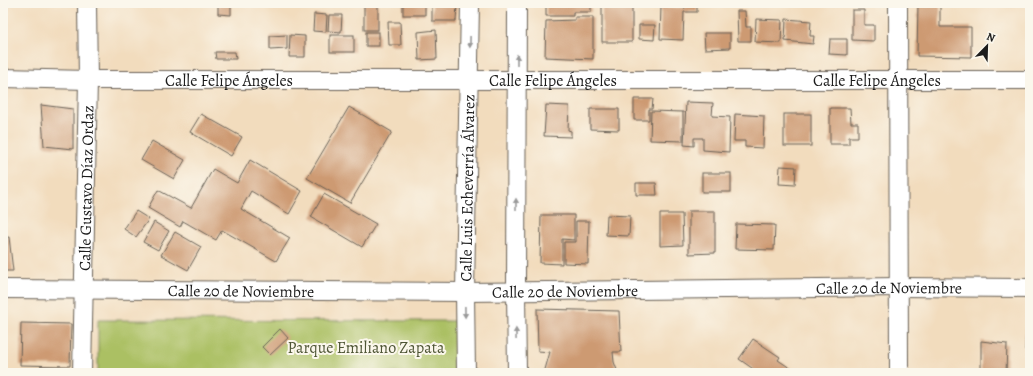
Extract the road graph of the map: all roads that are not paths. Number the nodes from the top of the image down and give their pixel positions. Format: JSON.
{"nodes":[{"id":1,"x":87,"y":3,"type":"edge"},
{"id":2,"x":470,"y":3,"type":"edge"},
{"id":3,"x":517,"y":3,"type":"edge"},
{"id":4,"x":898,"y":3,"type":"edge"},
{"id":5,"x":3,"y":78,"type":"edge"},
{"id":6,"x":898,"y":79,"type":"junction"},
{"id":7,"x":88,"y":80,"type":"junction"},
{"id":8,"x":470,"y":80,"type":"junction"},
{"id":9,"x":517,"y":80,"type":"junction"},
{"id":10,"x":1030,"y":80,"type":"edge"},
{"id":11,"x":899,"y":287,"type":"junction"},
{"id":12,"x":1030,"y":288,"type":"edge"},
{"id":13,"x":3,"y":289,"type":"edge"},
{"id":14,"x":84,"y":289,"type":"junction"},
{"id":15,"x":516,"y":291,"type":"junction"},
{"id":16,"x":465,"y":292,"type":"junction"},
{"id":17,"x":82,"y":373,"type":"edge"},
{"id":18,"x":466,"y":373,"type":"edge"},
{"id":19,"x":517,"y":373,"type":"edge"},
{"id":20,"x":899,"y":373,"type":"edge"}],
"edges":[{"from":1,"to":7,"type":"street","name":"Calle Gustavo Díaz Ordaz"},
{"from":2,"to":8,"type":"street","name":"Calle Luis Echeverría Álvarez","one_way":true},
{"from":9,"to":3,"type":"street","one_way":true},
{"from":4,"to":6,"type":"street"},
{"from":5,"to":7,"type":"street","name":"Calle Felipe Ángeles"},
{"from":6,"to":9,"type":"street","name":"Calle Felipe Ángeles"},
{"from":6,"to":10,"type":"street","name":"Calle Felipe Ángeles"},
{"from":6,"to":11,"type":"street"},
{"from":7,"to":8,"type":"street","name":"Calle Felipe Ángeles"},
{"from":7,"to":14,"type":"street","name":"Calle Gustavo Díaz Ordaz"},
{"from":8,"to":9,"type":"street","name":"Calle Felipe Ángeles"},
{"from":8,"to":16,"type":"street","name":"Calle Luis Echeverría Álvarez"},
{"from":15,"to":9,"type":"street","one_way":true},
{"from":11,"to":12,"type":"street","name":"Calle 20 de Noviembre"},
{"from":11,"to":15,"type":"street","name":"Calle 20 de Noviembre"},
{"from":11,"to":20,"type":"street"},
{"from":13,"to":14,"type":"street","name":"Calle 20 de Noviembre"},
{"from":14,"to":16,"type":"street","name":"Calle 20 de Noviembre"},
{"from":14,"to":17,"type":"street","name":"Calle Gustavo Díaz Ordaz"},
{"from":15,"to":16,"type":"street","name":"Calle 20 de Noviembre"},
{"from":19,"to":15,"type":"street","one_way":true},
{"from":16,"to":18,"type":"street","name":"Calle Luis Echeverría Álvarez","one_way":true}]}
